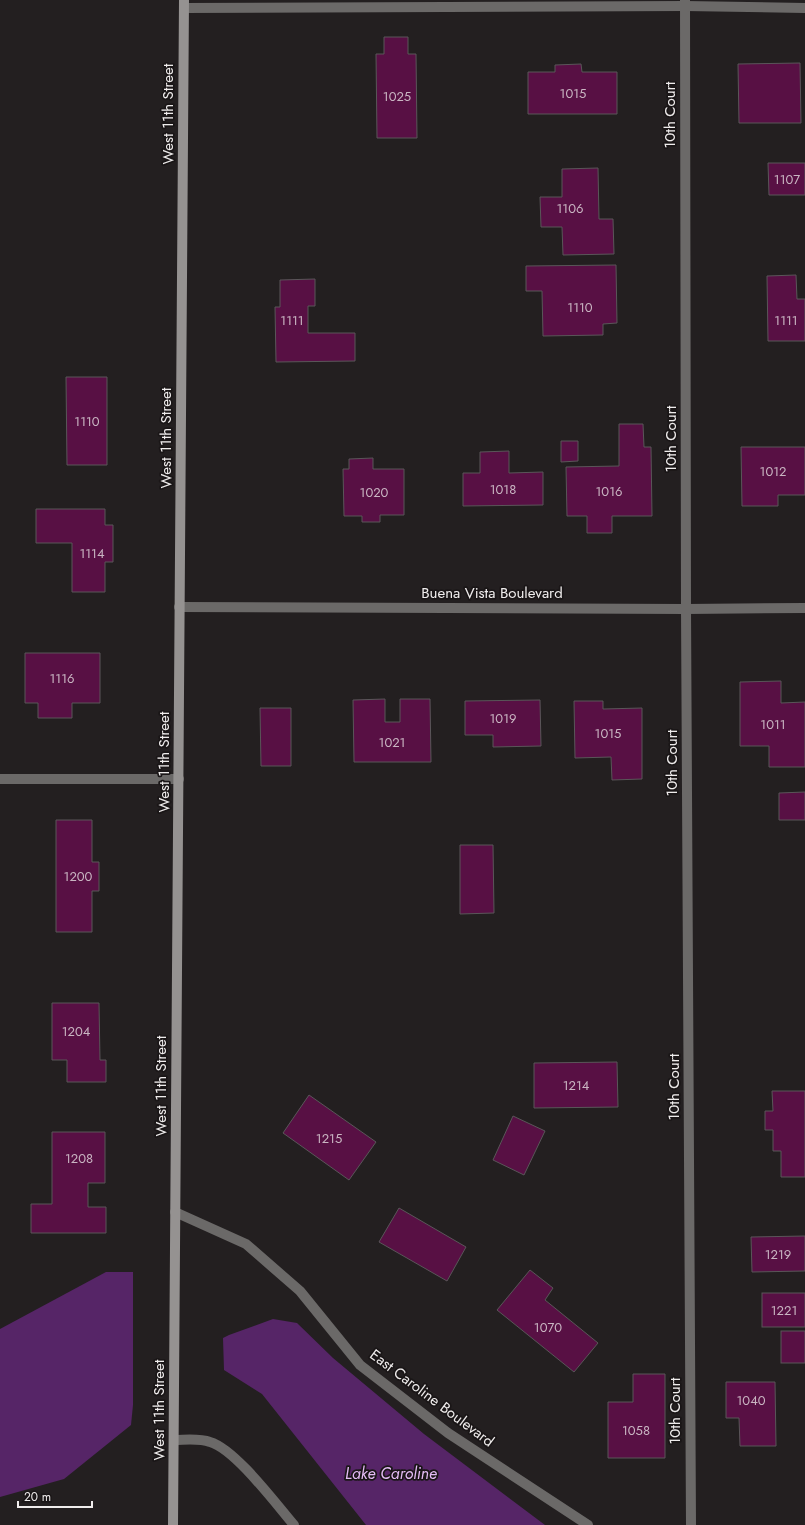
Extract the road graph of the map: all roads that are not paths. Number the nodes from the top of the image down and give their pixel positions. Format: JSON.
{"nodes":[{"id":1,"x":685,"y":3,"type":"edge"},
{"id":2,"x":184,"y":4,"type":"edge"},
{"id":3,"x":805,"y":8,"type":"edge"},
{"id":4,"x":179,"y":607,"type":"junction"},
{"id":5,"x":805,"y":608,"type":"edge"},
{"id":6,"x":686,"y":609,"type":"junction"},
{"id":7,"x":0,"y":779,"type":"edge"},
{"id":8,"x":179,"y":779,"type":"junction"},
{"id":9,"x":175,"y":1212,"type":"junction"},
{"id":10,"x":174,"y":1440,"type":"junction"},
{"id":11,"x":173,"y":1525,"type":"edge"},
{"id":12,"x":294,"y":1525,"type":"edge"},
{"id":13,"x":588,"y":1525,"type":"edge"},
{"id":14,"x":691,"y":1525,"type":"edge"}],
"edges":[{"from":1,"to":2,"type":"street"},
{"from":1,"to":3,"type":"street"},
{"from":1,"to":6,"type":"street","name":"10th Court"},
{"from":2,"to":4,"type":"main road","name":"West 11th Street"},
{"from":4,"to":6,"type":"street","name":"Buena Vista Boulevard"},
{"from":4,"to":8,"type":"main road","name":"West 11th Street"},
{"from":5,"to":6,"type":"street","name":"Buena Vista Boulevard"},
{"from":6,"to":14,"type":"street","name":"10th Court"},
{"from":7,"to":8,"type":"street"},
{"from":8,"to":9,"type":"main road","name":"West 11th Street"},
{"from":9,"to":10,"type":"main road","name":"West 11th Street"},
{"from":9,"to":13,"type":"street","name":"East Caroline Boulevard"},
{"from":10,"to":11,"type":"main road","name":"West 11th Street"},
{"from":10,"to":12,"type":"street"}]}
